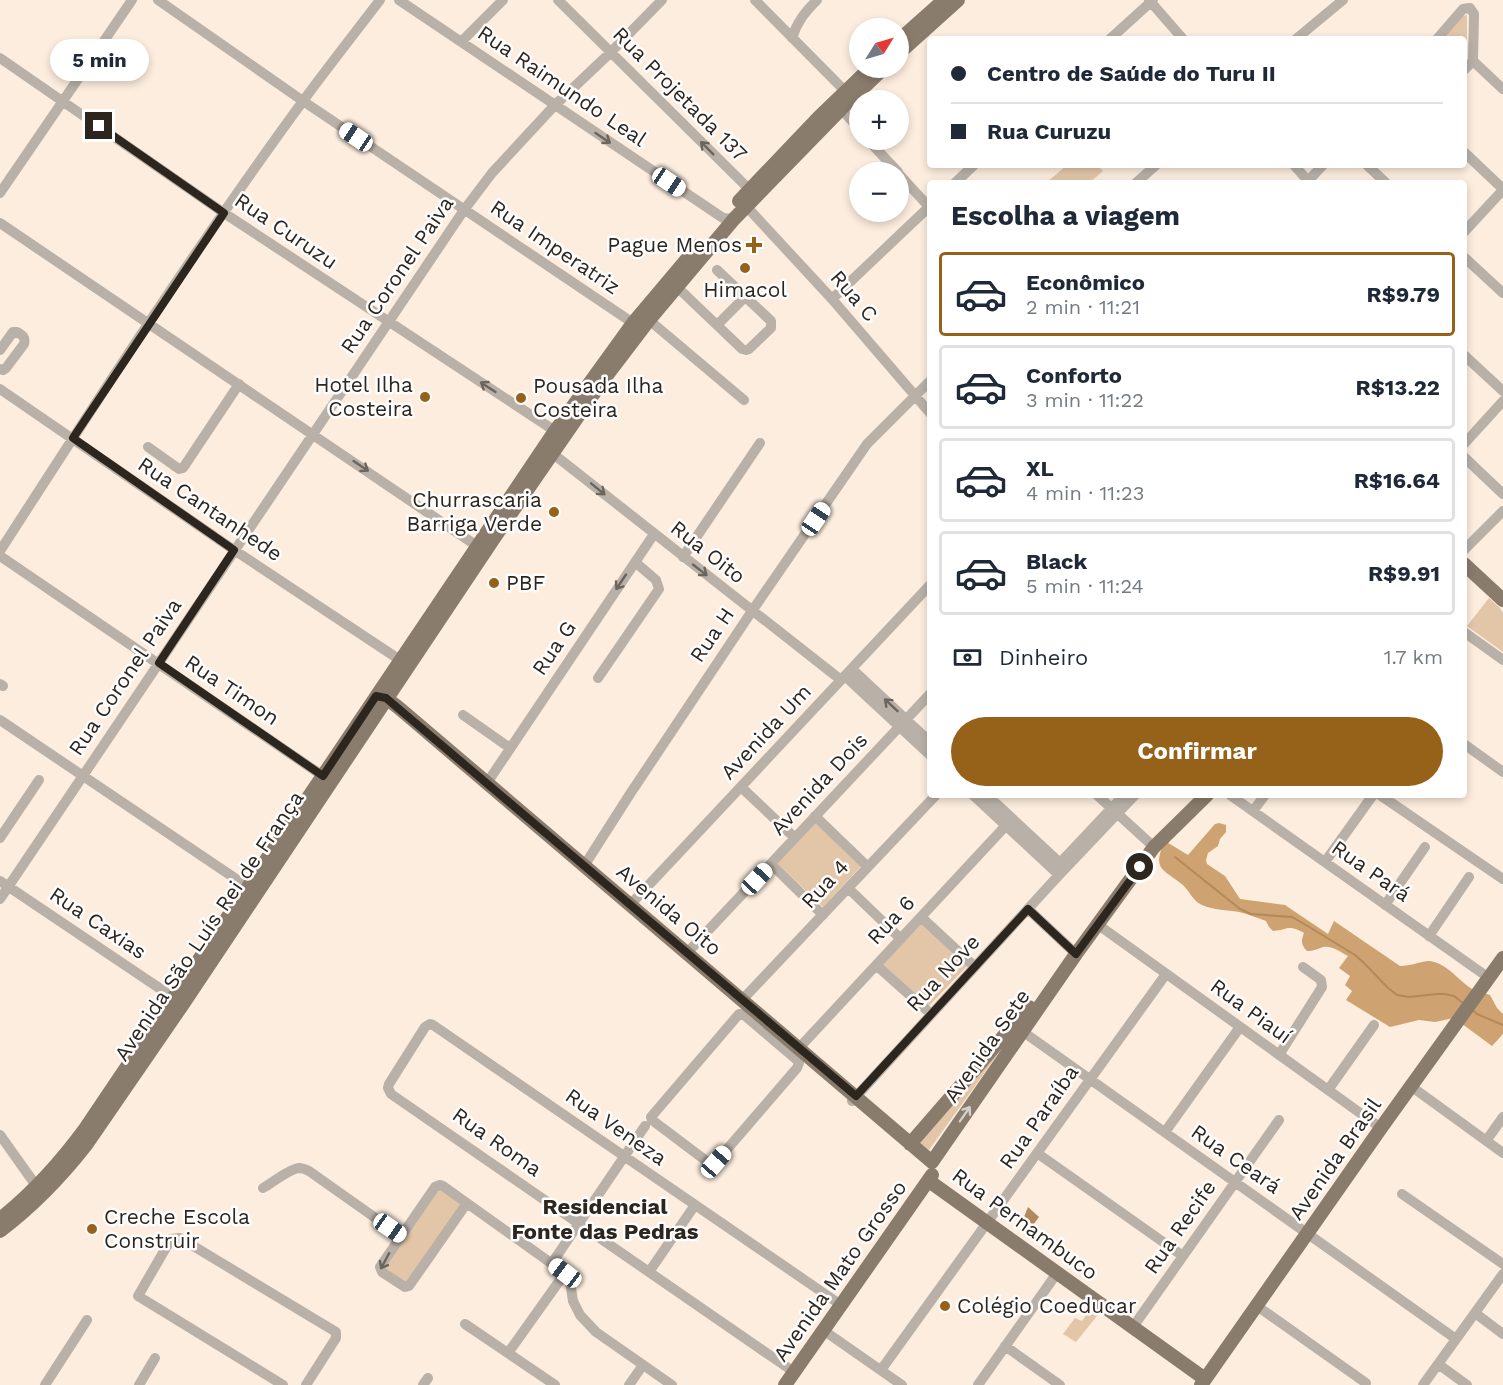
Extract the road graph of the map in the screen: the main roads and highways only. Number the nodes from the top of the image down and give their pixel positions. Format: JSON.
{"nodes":[{"id":1,"x":944,"y":0,"type":"edge"},
{"id":2,"x":958,"y":0,"type":"edge"},
{"id":3,"x":909,"y":30,"type":"edge"},
{"id":4,"x":909,"y":44,"type":"edge"},
{"id":5,"x":859,"y":78,"type":"edge"},
{"id":6,"x":874,"y":78,"type":"edge"},
{"id":7,"x":728,"y":218,"type":"junction"},
{"id":8,"x":483,"y":545,"type":"junction"},
{"id":9,"x":1467,"y":567,"type":"edge"},
{"id":10,"x":1503,"y":600,"type":"edge"},
{"id":11,"x":381,"y":697,"type":"junction"},
{"id":12,"x":1204,"y":798,"type":"edge"},
{"id":13,"x":1076,"y":954,"type":"junction"},
{"id":14,"x":1503,"y":958,"type":"edge"},
{"id":15,"x":910,"y":1144,"type":"junction"},
{"id":16,"x":932,"y":1162,"type":"junction"},
{"id":17,"x":928,"y":1181,"type":"junction"},
{"id":18,"x":0,"y":1219,"type":"edge"},
{"id":19,"x":0,"y":1231,"type":"edge"},
{"id":20,"x":1207,"y":1383,"type":"edge"},
{"id":21,"x":785,"y":1385,"type":"edge"}],
"edges":[{"from":1,"to":3,"type":"main road"},
{"from":2,"to":4,"type":"main road"},
{"from":5,"to":7,"type":"main road","name":"Avenida São Luís Rei de França"},
{"from":6,"to":7,"type":"main road","name":"Avenida São Luís Rei de França"},
{"from":7,"to":8,"type":"main road","name":"Avenida São Luís Rei de França"},
{"from":7,"to":8,"type":"main road","name":"Avenida São Luís Rei de França"},
{"from":8,"to":11,"type":"main road","name":"Avenida São Luís Rei de França"},
{"from":8,"to":11,"type":"main road","name":"Avenida São Luís Rei de França"},
{"from":9,"to":10,"type":"main road"},
{"from":11,"to":15,"type":"main road","name":"Avenida Oito"},
{"from":11,"to":18,"type":"main road","name":"Avenida São Luís Rei de França"},
{"from":11,"to":19,"type":"main road","name":"Avenida São Luís Rei de França"},
{"from":12,"to":13,"type":"main road","name":"Avenida Sete"},
{"from":13,"to":15,"type":"main road","name":"Avenida Sete"},
{"from":16,"to":13,"type":"main road","name":"Avenida Sete","one_way":true},
{"from":14,"to":20,"type":"main road","name":"Avenida Brasil"},
{"from":15,"to":16,"type":"main road","name":"Avenida Oito"},
{"from":16,"to":17,"type":"main road"},
{"from":17,"to":20,"type":"main road","name":"Rua Pernambuco"},
{"from":17,"to":21,"type":"main road","name":"Avenida Mato Grosso"}]}
